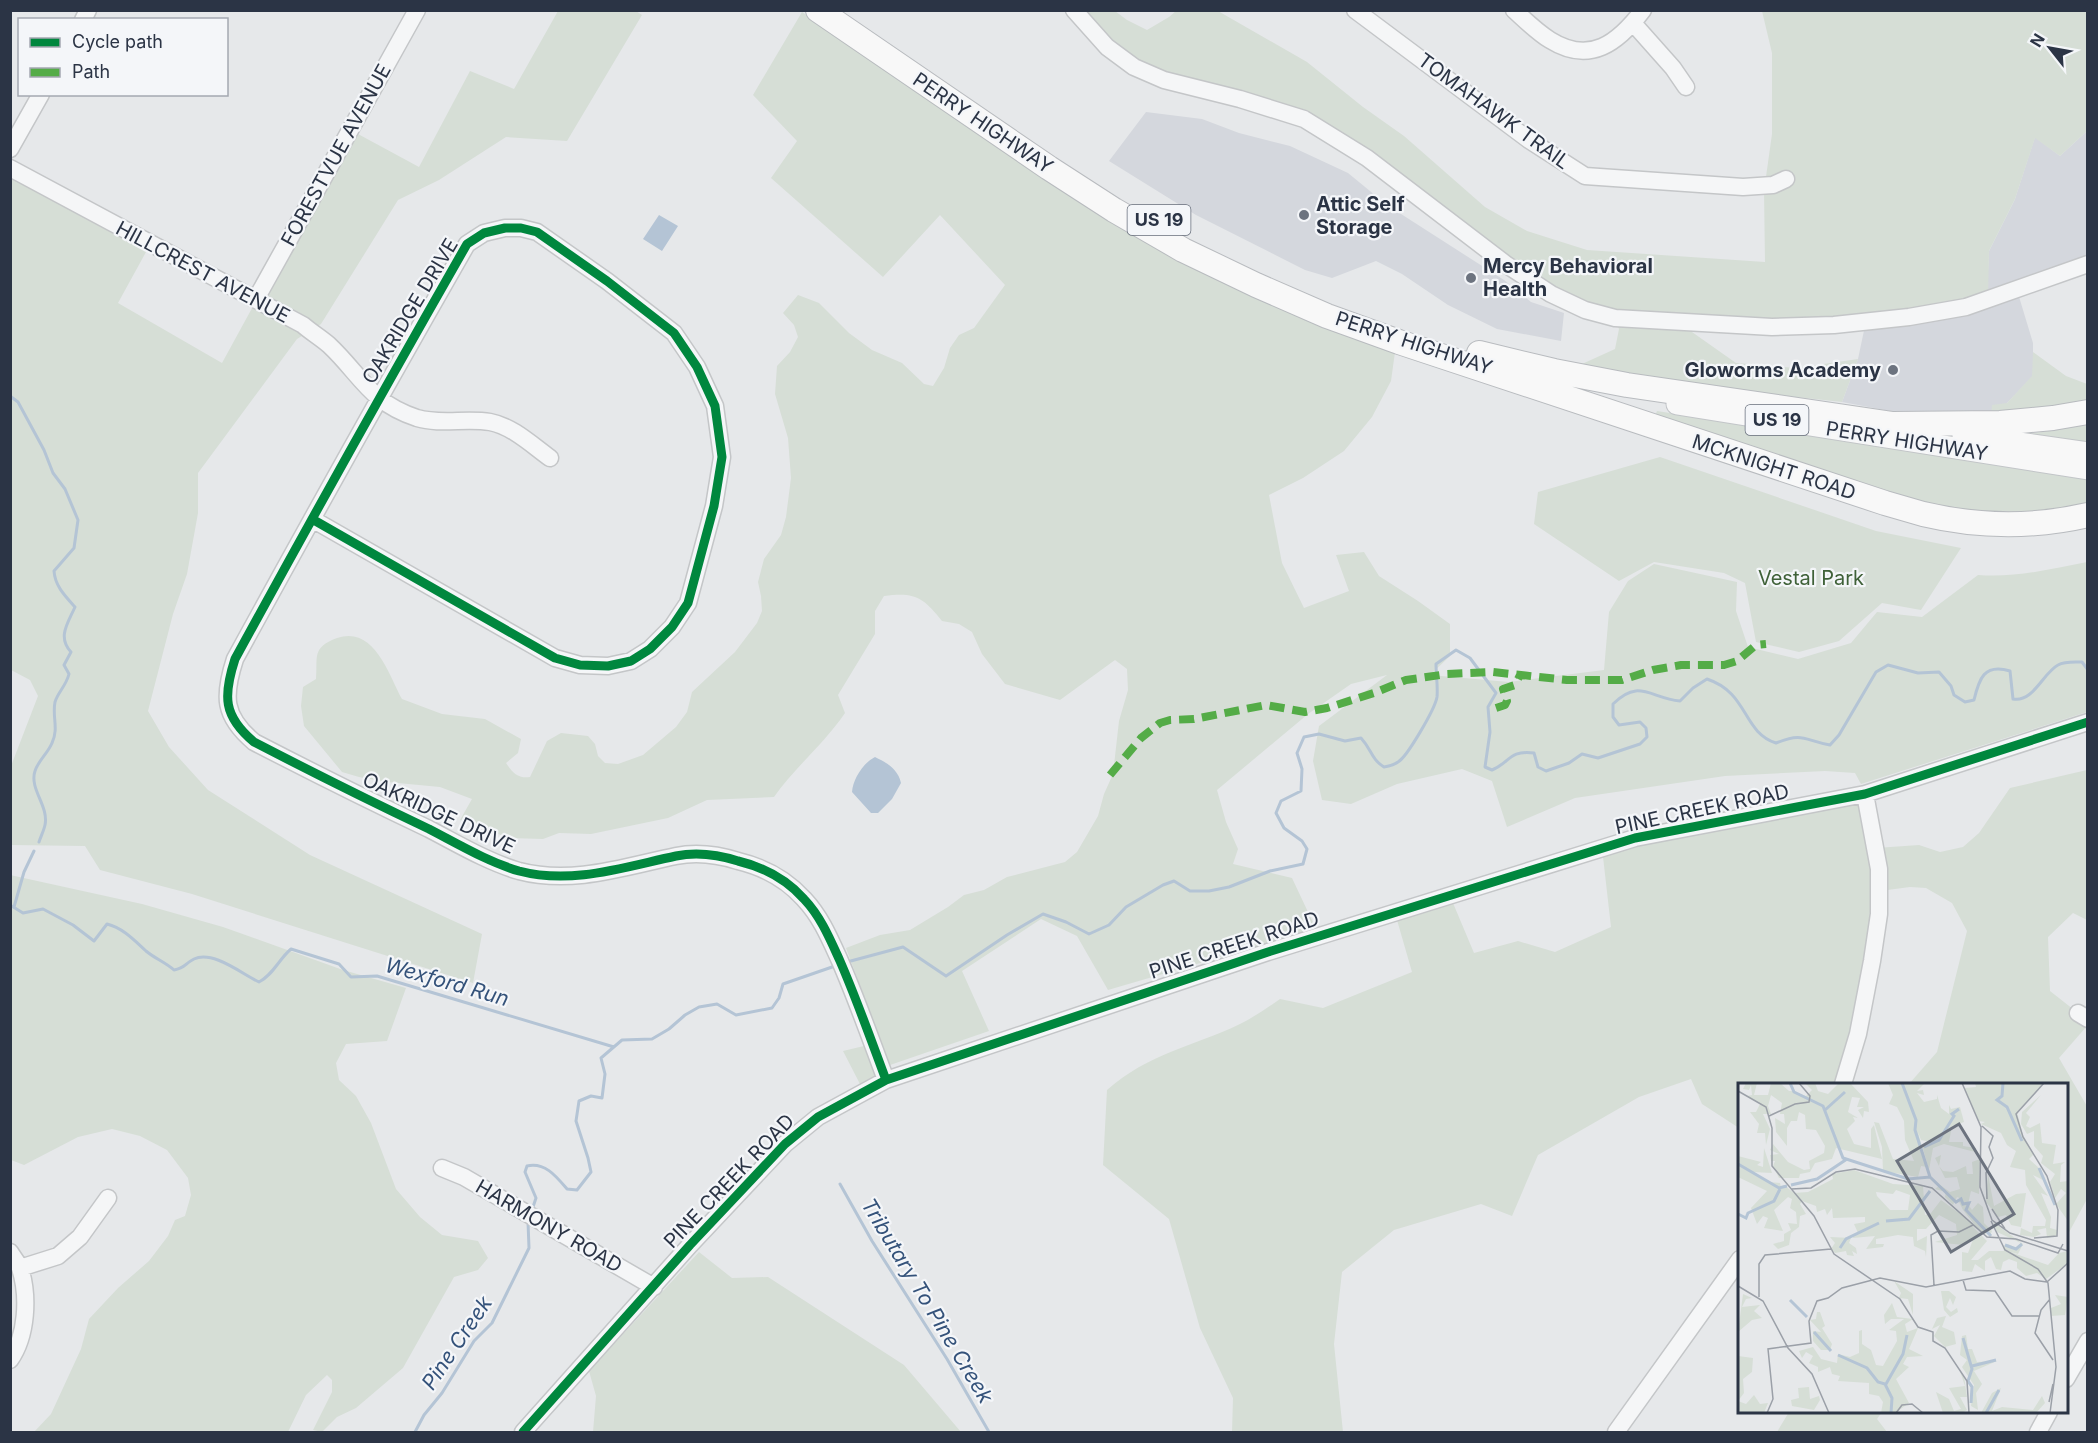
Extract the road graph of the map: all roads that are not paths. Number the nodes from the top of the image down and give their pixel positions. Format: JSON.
{"nodes":[{"id":1,"x":417,"y":10,"type":"edge"},
{"id":2,"x":818,"y":10,"type":"edge"},
{"id":3,"x":843,"y":10,"type":"edge"},
{"id":4,"x":1074,"y":10,"type":"edge"},
{"id":5,"x":1355,"y":10,"type":"edge"},
{"id":6,"x":1514,"y":10,"type":"edge"},
{"id":7,"x":1638,"y":17,"type":"edge"},
{"id":8,"x":1686,"y":87,"type":"dead end"},
{"id":9,"x":40,"y":96,"type":"edge"},
{"id":10,"x":10,"y":149,"type":"edge"},
{"id":11,"x":10,"y":168,"type":"edge"},
{"id":12,"x":1786,"y":179,"type":"dead end"},
{"id":13,"x":2088,"y":264,"type":"edge"},
{"id":14,"x":256,"y":299,"type":"junction"},
{"id":15,"x":1468,"y":364,"type":"junction"},
{"id":16,"x":379,"y":399,"type":"junction"},
{"id":17,"x":2088,"y":412,"type":"edge"},
{"id":18,"x":1893,"y":424,"type":"junction"},
{"id":19,"x":2088,"y":453,"type":"edge"},
{"id":20,"x":550,"y":458,"type":"dead end"},
{"id":21,"x":2088,"y":469,"type":"edge"},
{"id":22,"x":2088,"y":515,"type":"edge"},
{"id":23,"x":312,"y":519,"type":"junction"},
{"id":24,"x":2088,"y":722,"type":"edge"},
{"id":25,"x":1865,"y":794,"type":"junction"},
{"id":26,"x":886,"y":1080,"type":"junction"},
{"id":27,"x":1843,"y":1083,"type":"edge"},
{"id":28,"x":442,"y":1168,"type":"dead end"},
{"id":29,"x":108,"y":1198,"type":"dead end"},
{"id":30,"x":10,"y":1252,"type":"edge"},
{"id":31,"x":1738,"y":1261,"type":"edge"},
{"id":32,"x":20,"y":1268,"type":"junction"},
{"id":33,"x":654,"y":1287,"type":"junction"},
{"id":34,"x":2088,"y":1341,"type":"edge"},
{"id":35,"x":10,"y":1360,"type":"edge"},
{"id":36,"x":2068,"y":1377,"type":"edge"},
{"id":37,"x":2048,"y":1413,"type":"edge"},
{"id":38,"x":523,"y":1432,"type":"edge"},
{"id":39,"x":1616,"y":1432,"type":"edge"},
{"id":40,"x":2038,"y":1432,"type":"edge"}],
"edges":[{"from":1,"to":14,"type":"street","name":"FORESTVUE AVENUE"},
{"from":2,"to":15,"type":"highway","name":"PERRY HIGHWAY","number":"US 19"},
{"from":3,"to":18,"type":"highway","name":"PERRY HIGHWAY","number":"US 19"},
{"from":4,"to":13,"type":"street"},
{"from":5,"to":12,"type":"street","name":"TOMAHAWK TRAIL"},
{"from":6,"to":7,"type":"street"},
{"from":7,"to":8,"type":"street"},
{"from":9,"to":10,"type":"street"},
{"from":11,"to":14,"type":"street","name":"HILLCREST AVENUE"},
{"from":14,"to":16,"type":"street","name":"HILLCREST AVENUE"},
{"from":15,"to":21,"type":"main road","name":"PERRY HIGHWAY","number":"US 19"},
{"from":15,"to":22,"type":"highway","name":"MCKNIGHT ROAD"},
{"from":16,"to":20,"type":"street"},
{"from":16,"to":23,"type":"street","name":"OAKRIDGE DRIVE"},
{"from":16,"to":23,"type":"street","name":"OAKRIDGE DRIVE"},
{"from":17,"to":18,"type":"highway"},
{"from":18,"to":19,"type":"main road","name":"PERRY HIGHWAY","number":"US 19"},
{"from":23,"to":26,"type":"street","name":"OAKRIDGE DRIVE"},
{"from":24,"to":25,"type":"street","name":"PINE CREEK ROAD"},
{"from":25,"to":26,"type":"street","name":"PINE CREEK ROAD"},
{"from":25,"to":27,"type":"street"},
{"from":26,"to":33,"type":"street","name":"PINE CREEK ROAD"},
{"from":28,"to":33,"type":"street","name":"HARMONY ROAD"},
{"from":29,"to":32,"type":"street"},
{"from":30,"to":32,"type":"street"},
{"from":31,"to":39,"type":"street"},
{"from":32,"to":35,"type":"street"},
{"from":33,"to":38,"type":"street","name":"PINE CREEK ROAD"},
{"from":34,"to":36,"type":"street"},
{"from":37,"to":40,"type":"street"}]}
